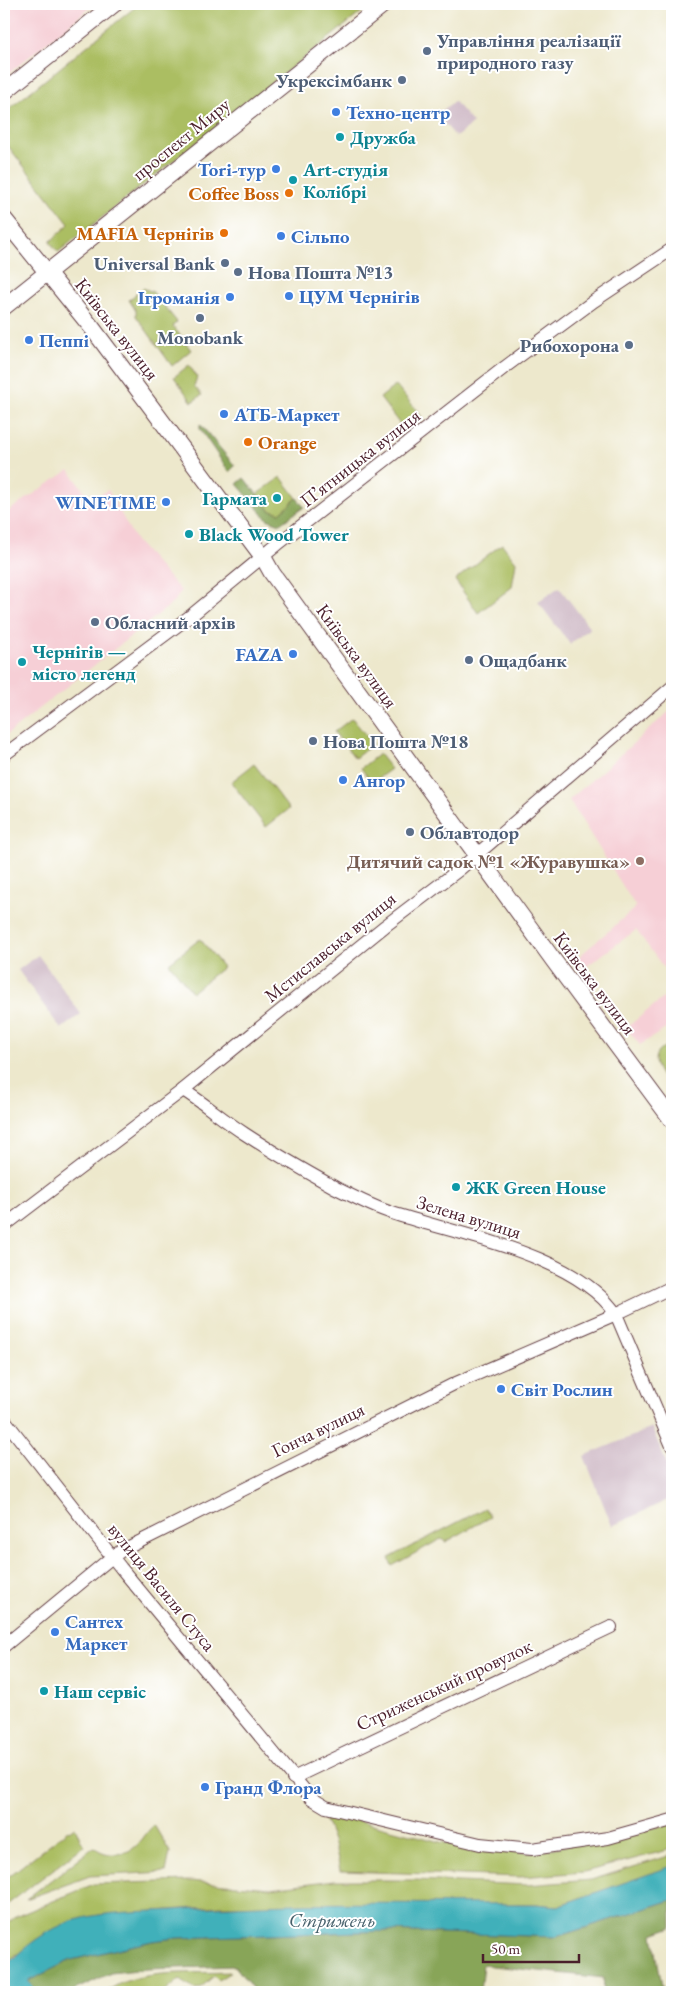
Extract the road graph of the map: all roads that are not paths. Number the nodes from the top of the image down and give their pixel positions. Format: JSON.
{"nodes":[{"id":1,"x":114,"y":4,"type":"edge"},
{"id":2,"x":384,"y":4,"type":"edge"},
{"id":3,"x":4,"y":92,"type":"edge"},
{"id":4,"x":4,"y":218,"type":"edge"},
{"id":5,"x":672,"y":249,"type":"edge"},
{"id":6,"x":48,"y":272,"type":"junction"},
{"id":7,"x":4,"y":307,"type":"edge"},
{"id":8,"x":263,"y":557,"type":"junction"},
{"id":9,"x":672,"y":687,"type":"edge"},
{"id":10,"x":4,"y":755,"type":"edge"},
{"id":11,"x":478,"y":854,"type":"junction"},
{"id":12,"x":183,"y":1090,"type":"junction"},
{"id":13,"x":672,"y":1120,"type":"edge"},
{"id":14,"x":4,"y":1226,"type":"edge"},
{"id":15,"x":672,"y":1287,"type":"edge"},
{"id":16,"x":616,"y":1314,"type":"junction"},
{"id":17,"x":4,"y":1419,"type":"edge"},
{"id":18,"x":672,"y":1446,"type":"edge"},
{"id":19,"x":112,"y":1556,"type":"junction"},
{"id":20,"x":611,"y":1627,"type":"dead end"},
{"id":21,"x":4,"y":1646,"type":"edge"},
{"id":22,"x":293,"y":1778,"type":"junction"},
{"id":23,"x":672,"y":1820,"type":"edge"}],
"edges":[{"from":1,"to":3,"type":"main road"},
{"from":2,"to":6,"type":"main road","name":"проспект Миру"},
{"from":4,"to":6,"type":"main road","name":"Київська вулиця"},
{"from":5,"to":8,"type":"street","name":"Пʼятницька вулиця"},
{"from":6,"to":7,"type":"main road","name":"проспект Миру"},
{"from":6,"to":8,"type":"main road","name":"Київська вулиця"},
{"from":8,"to":10,"type":"street","name":"Пʼятницька вулиця"},
{"from":8,"to":11,"type":"main road","name":"Київська вулиця"},
{"from":9,"to":11,"type":"street","name":"Мстиславська вулиця"},
{"from":11,"to":12,"type":"street","name":"Мстиславська вулиця"},
{"from":11,"to":13,"type":"main road","name":"Київська вулиця"},
{"from":12,"to":14,"type":"street","name":"Мстиславська вулиця"},
{"from":12,"to":16,"type":"street","name":"Зелена вулиця"},
{"from":15,"to":16,"type":"street","name":"Гонча вулиця"},
{"from":16,"to":18,"type":"street","name":"Зелена вулиця"},
{"from":16,"to":19,"type":"street","name":"Гонча вулиця"},
{"from":17,"to":19,"type":"street","name":"вулиця Василя Стуса"},
{"from":19,"to":21,"type":"street","name":"Гонча вулиця"},
{"from":19,"to":22,"type":"street","name":"вулиця Василя Стуса"},
{"from":20,"to":22,"type":"street","name":"Стриженський провулок"},
{"from":22,"to":23,"type":"street","name":"вулиця Василя Стуса"}]}
